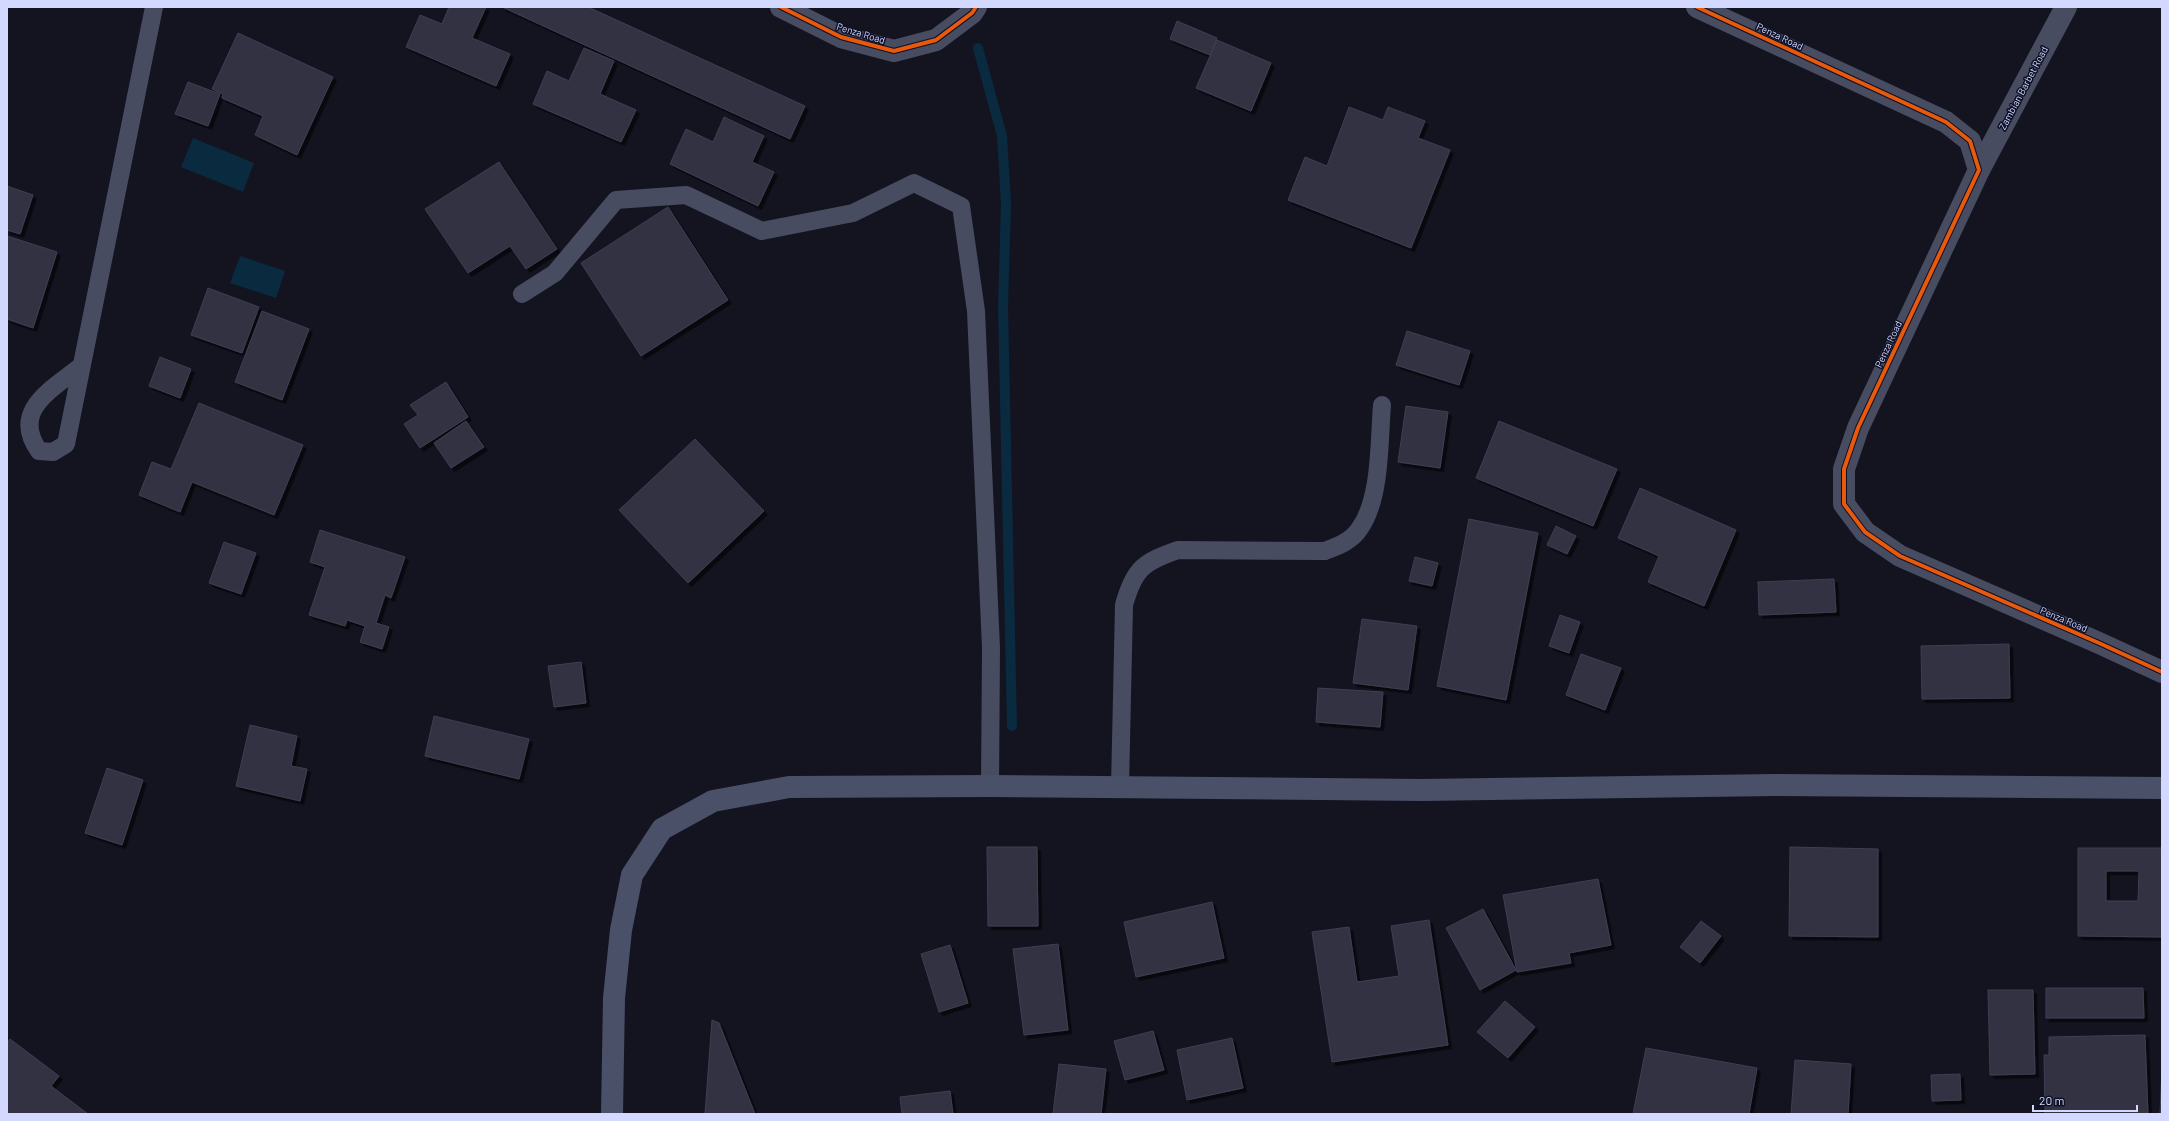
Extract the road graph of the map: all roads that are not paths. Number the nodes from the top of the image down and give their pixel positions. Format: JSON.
{"nodes":[{"id":1,"x":154,"y":7,"type":"edge"},
{"id":2,"x":781,"y":7,"type":"edge"},
{"id":3,"x":976,"y":7,"type":"edge"},
{"id":4,"x":1697,"y":7,"type":"edge"},
{"id":5,"x":2066,"y":7,"type":"edge"},
{"id":6,"x":1979,"y":170,"type":"junction"},
{"id":7,"x":522,"y":294,"type":"dead end"},
{"id":8,"x":81,"y":366,"type":"dead end"},
{"id":9,"x":1382,"y":405,"type":"dead end"},
{"id":10,"x":2162,"y":672,"type":"edge"},
{"id":11,"x":990,"y":786,"type":"junction"},
{"id":12,"x":1120,"y":787,"type":"junction"},
{"id":13,"x":2162,"y":788,"type":"edge"},
{"id":14,"x":612,"y":1114,"type":"edge"}],
"edges":[{"from":1,"to":8,"type":"lane"},
{"from":2,"to":3,"type":"street","name":"Penza Road"},
{"from":4,"to":6,"type":"street","name":"Penza Road"},
{"from":5,"to":6,"type":"street","name":"Zambian Barbet Road"},
{"from":6,"to":10,"type":"street","name":"Penza Road"},
{"from":7,"to":11,"type":"lane"},
{"from":9,"to":12,"type":"lane"},
{"from":11,"to":12,"type":"main road"},
{"from":11,"to":14,"type":"main road"},
{"from":12,"to":13,"type":"main road"}]}
